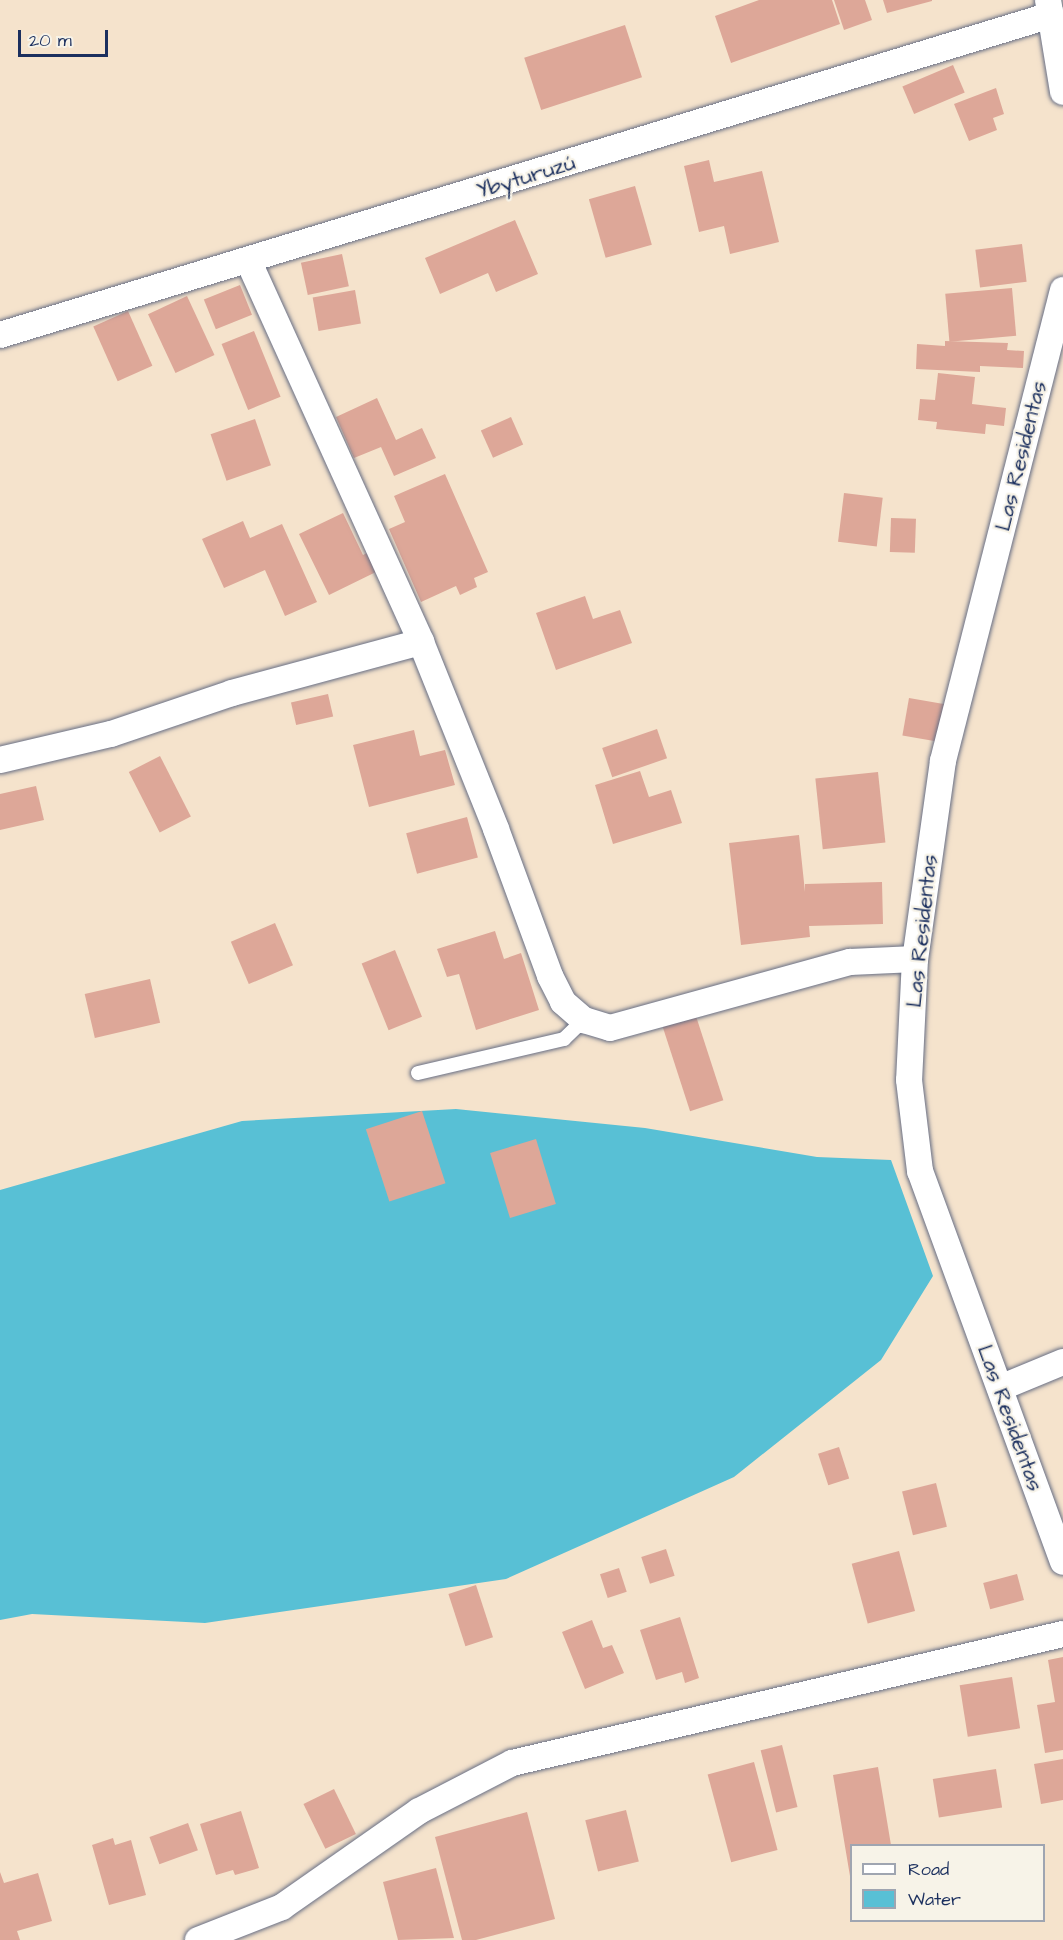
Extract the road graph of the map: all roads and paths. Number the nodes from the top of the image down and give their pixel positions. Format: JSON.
{"nodes":[{"id":1,"x":1049,"y":8,"type":"edge"},
{"id":2,"x":1063,"y":92,"type":"edge"},
{"id":3,"x":248,"y":260,"type":"junction"},
{"id":4,"x":1063,"y":291,"type":"edge"},
{"id":5,"x":0,"y":335,"type":"edge"},
{"id":6,"x":421,"y":642,"type":"junction"},
{"id":7,"x":0,"y":760,"type":"edge"},
{"id":8,"x":915,"y":959,"type":"junction"},
{"id":9,"x":584,"y":1020,"type":"junction"},
{"id":10,"x":418,"y":1073,"type":"dead end"},
{"id":11,"x":1063,"y":1362,"type":"edge"},
{"id":12,"x":1000,"y":1388,"type":"junction"},
{"id":13,"x":1063,"y":1562,"type":"edge"},
{"id":14,"x":1063,"y":1634,"type":"edge"},
{"id":15,"x":198,"y":1940,"type":"edge"}],
"edges":[{"from":1,"to":2,"type":"street"},
{"from":1,"to":3,"type":"street","name":"Ybyturuzú"},
{"from":3,"to":5,"type":"street","name":"Ybyturuzú"},
{"from":3,"to":6,"type":"street"},
{"from":4,"to":8,"type":"street","name":"Las Residentas"},
{"from":6,"to":7,"type":"street"},
{"from":6,"to":9,"type":"street"},
{"from":8,"to":9,"type":"street"},
{"from":8,"to":12,"type":"street","name":"Las Residentas"},
{"from":9,"to":10,"type":"lane"},
{"from":11,"to":12,"type":"street"},
{"from":12,"to":13,"type":"street","name":"Las Residentas"},
{"from":14,"to":15,"type":"street"}]}
